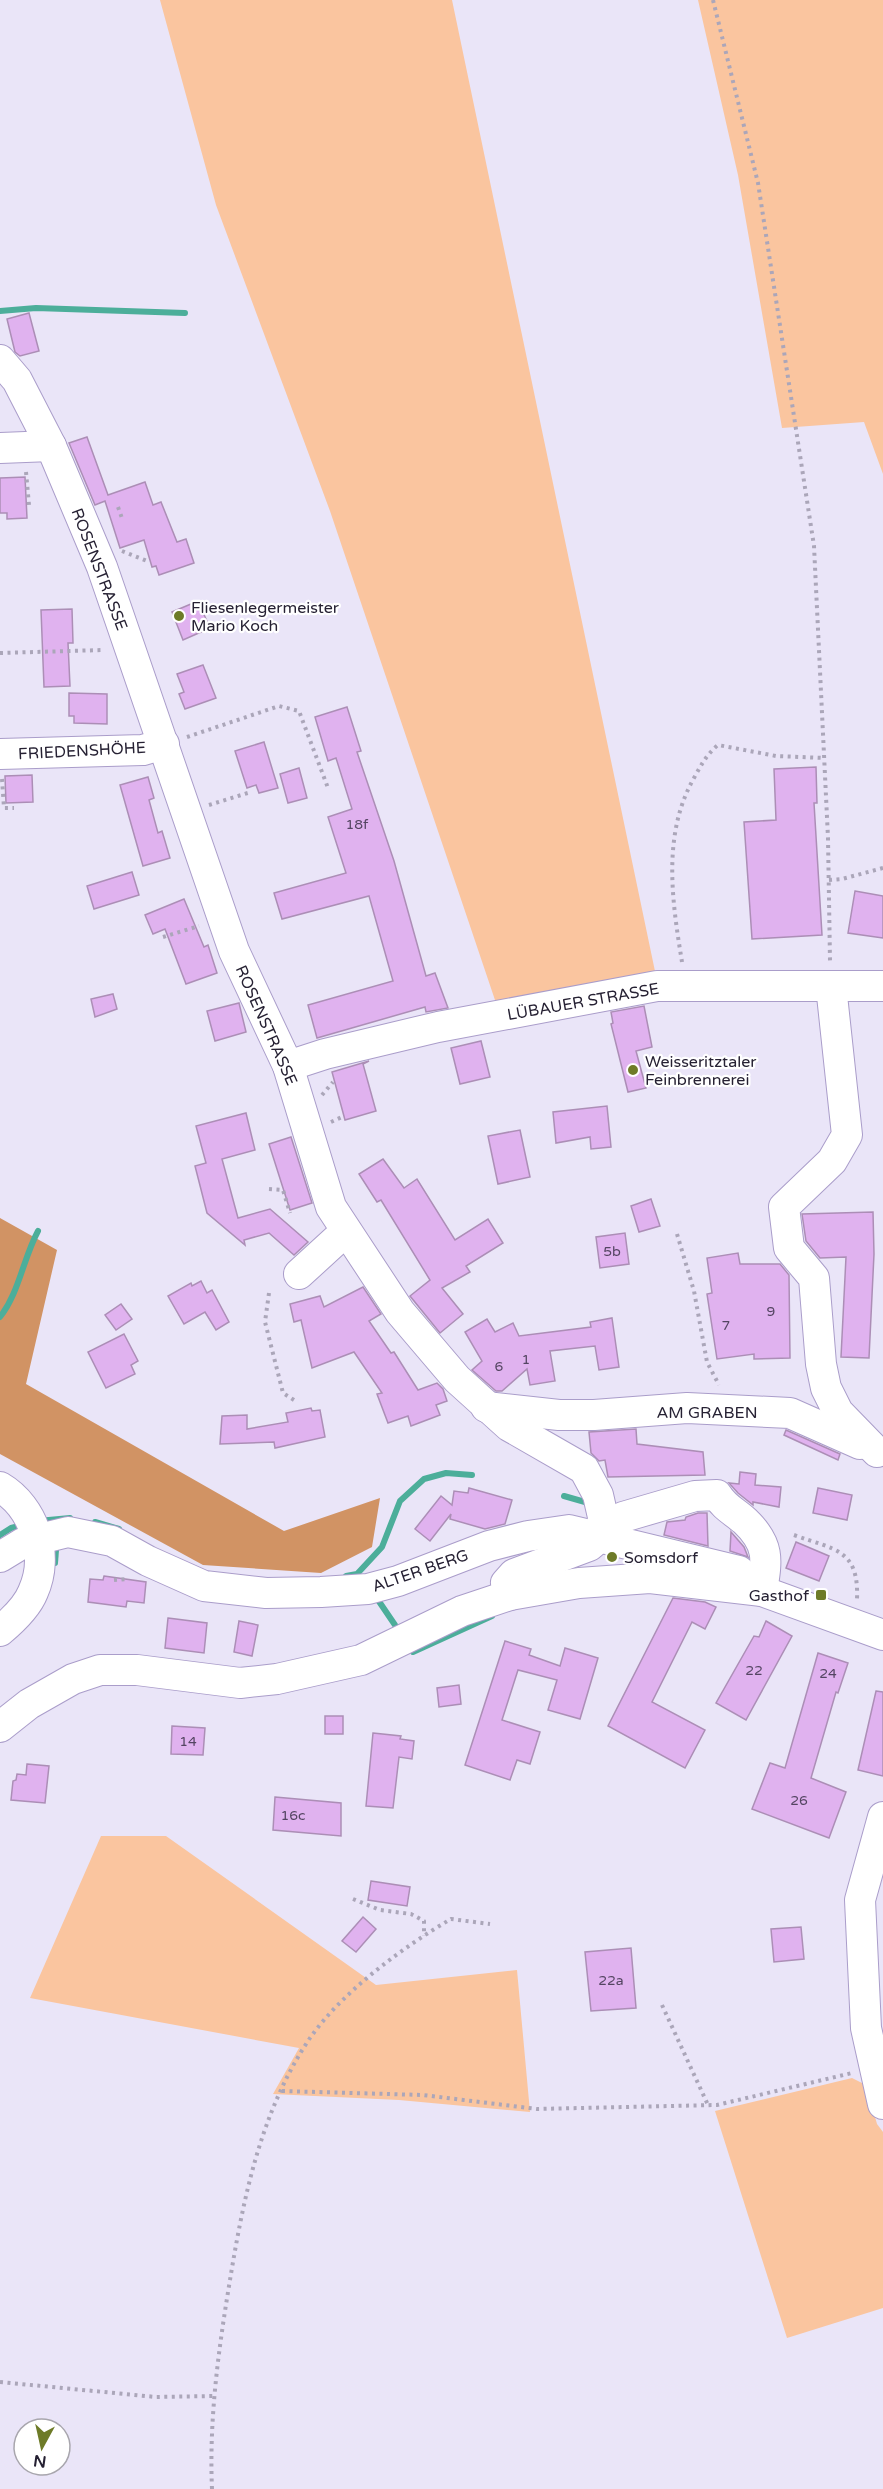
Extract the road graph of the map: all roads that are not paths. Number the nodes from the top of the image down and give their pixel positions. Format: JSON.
{"nodes":[{"id":1,"x":0,"y":360,"type":"edge"},
{"id":2,"x":51,"y":446,"type":"junction"},
{"id":3,"x":0,"y":448,"type":"edge"},
{"id":4,"x":164,"y":744,"type":"junction"},
{"id":5,"x":1,"y":763,"type":"edge"},
{"id":6,"x":831,"y":986,"type":"junction"},
{"id":7,"x":883,"y":986,"type":"edge"},
{"id":8,"x":288,"y":1066,"type":"junction"},
{"id":9,"x":346,"y":1231,"type":"junction"},
{"id":10,"x":299,"y":1274,"type":"dead end"},
{"id":11,"x":486,"y":1407,"type":"junction"},
{"id":12,"x":880,"y":1453,"type":"edge"},
{"id":13,"x":0,"y":1487,"type":"edge"},
{"id":14,"x":34,"y":1528,"type":"junction"},
{"id":15,"x":601,"y":1537,"type":"junction"},
{"id":16,"x":0,"y":1557,"type":"edge"},
{"id":17,"x":763,"y":1585,"type":"junction"},
{"id":18,"x":510,"y":1595,"type":"junction"},
{"id":19,"x":0,"y":1631,"type":"edge"},
{"id":20,"x":883,"y":1635,"type":"edge"},
{"id":21,"x":0,"y":1727,"type":"edge"},
{"id":22,"x":883,"y":1817,"type":"edge"},
{"id":23,"x":883,"y":2104,"type":"edge"}],
"edges":[{"from":1,"to":2,"type":"street","name":"ROSENSTRASSE"},
{"from":2,"to":3,"type":"street"},
{"from":2,"to":4,"type":"street","name":"ROSENSTRASSE"},
{"from":4,"to":5,"type":"street","name":"FRIEDENSHÖHE"},
{"from":4,"to":8,"type":"street","name":"ROSENSTRASSE"},
{"from":6,"to":7,"type":"street","name":"LÜBAUER STRASSE"},
{"from":6,"to":8,"type":"street","name":"LÜBAUER STRASSE"},
{"from":6,"to":12,"type":"street"},
{"from":8,"to":9,"type":"street","name":"ROSENSTRASSE"},
{"from":9,"to":10,"type":"street"},
{"from":9,"to":11,"type":"street","name":"ROSENSTRASSE"},
{"from":11,"to":12,"type":"street","name":"AM GRABEN"},
{"from":11,"to":15,"type":"street","name":"ROSENSTRASSE"},
{"from":13,"to":14,"type":"street"},
{"from":14,"to":15,"type":"street","name":"ALTER BERG"},
{"from":14,"to":16,"type":"street","name":"ALTER BERG"},
{"from":14,"to":19,"type":"street"},
{"from":15,"to":17,"type":"street","name":"ALTER BERG"},
{"from":15,"to":17,"type":"street"},
{"from":15,"to":18,"type":"street"},
{"from":17,"to":18,"type":"street"},
{"from":17,"to":20,"type":"street"},
{"from":18,"to":21,"type":"street"},
{"from":22,"to":23,"type":"street"}]}
